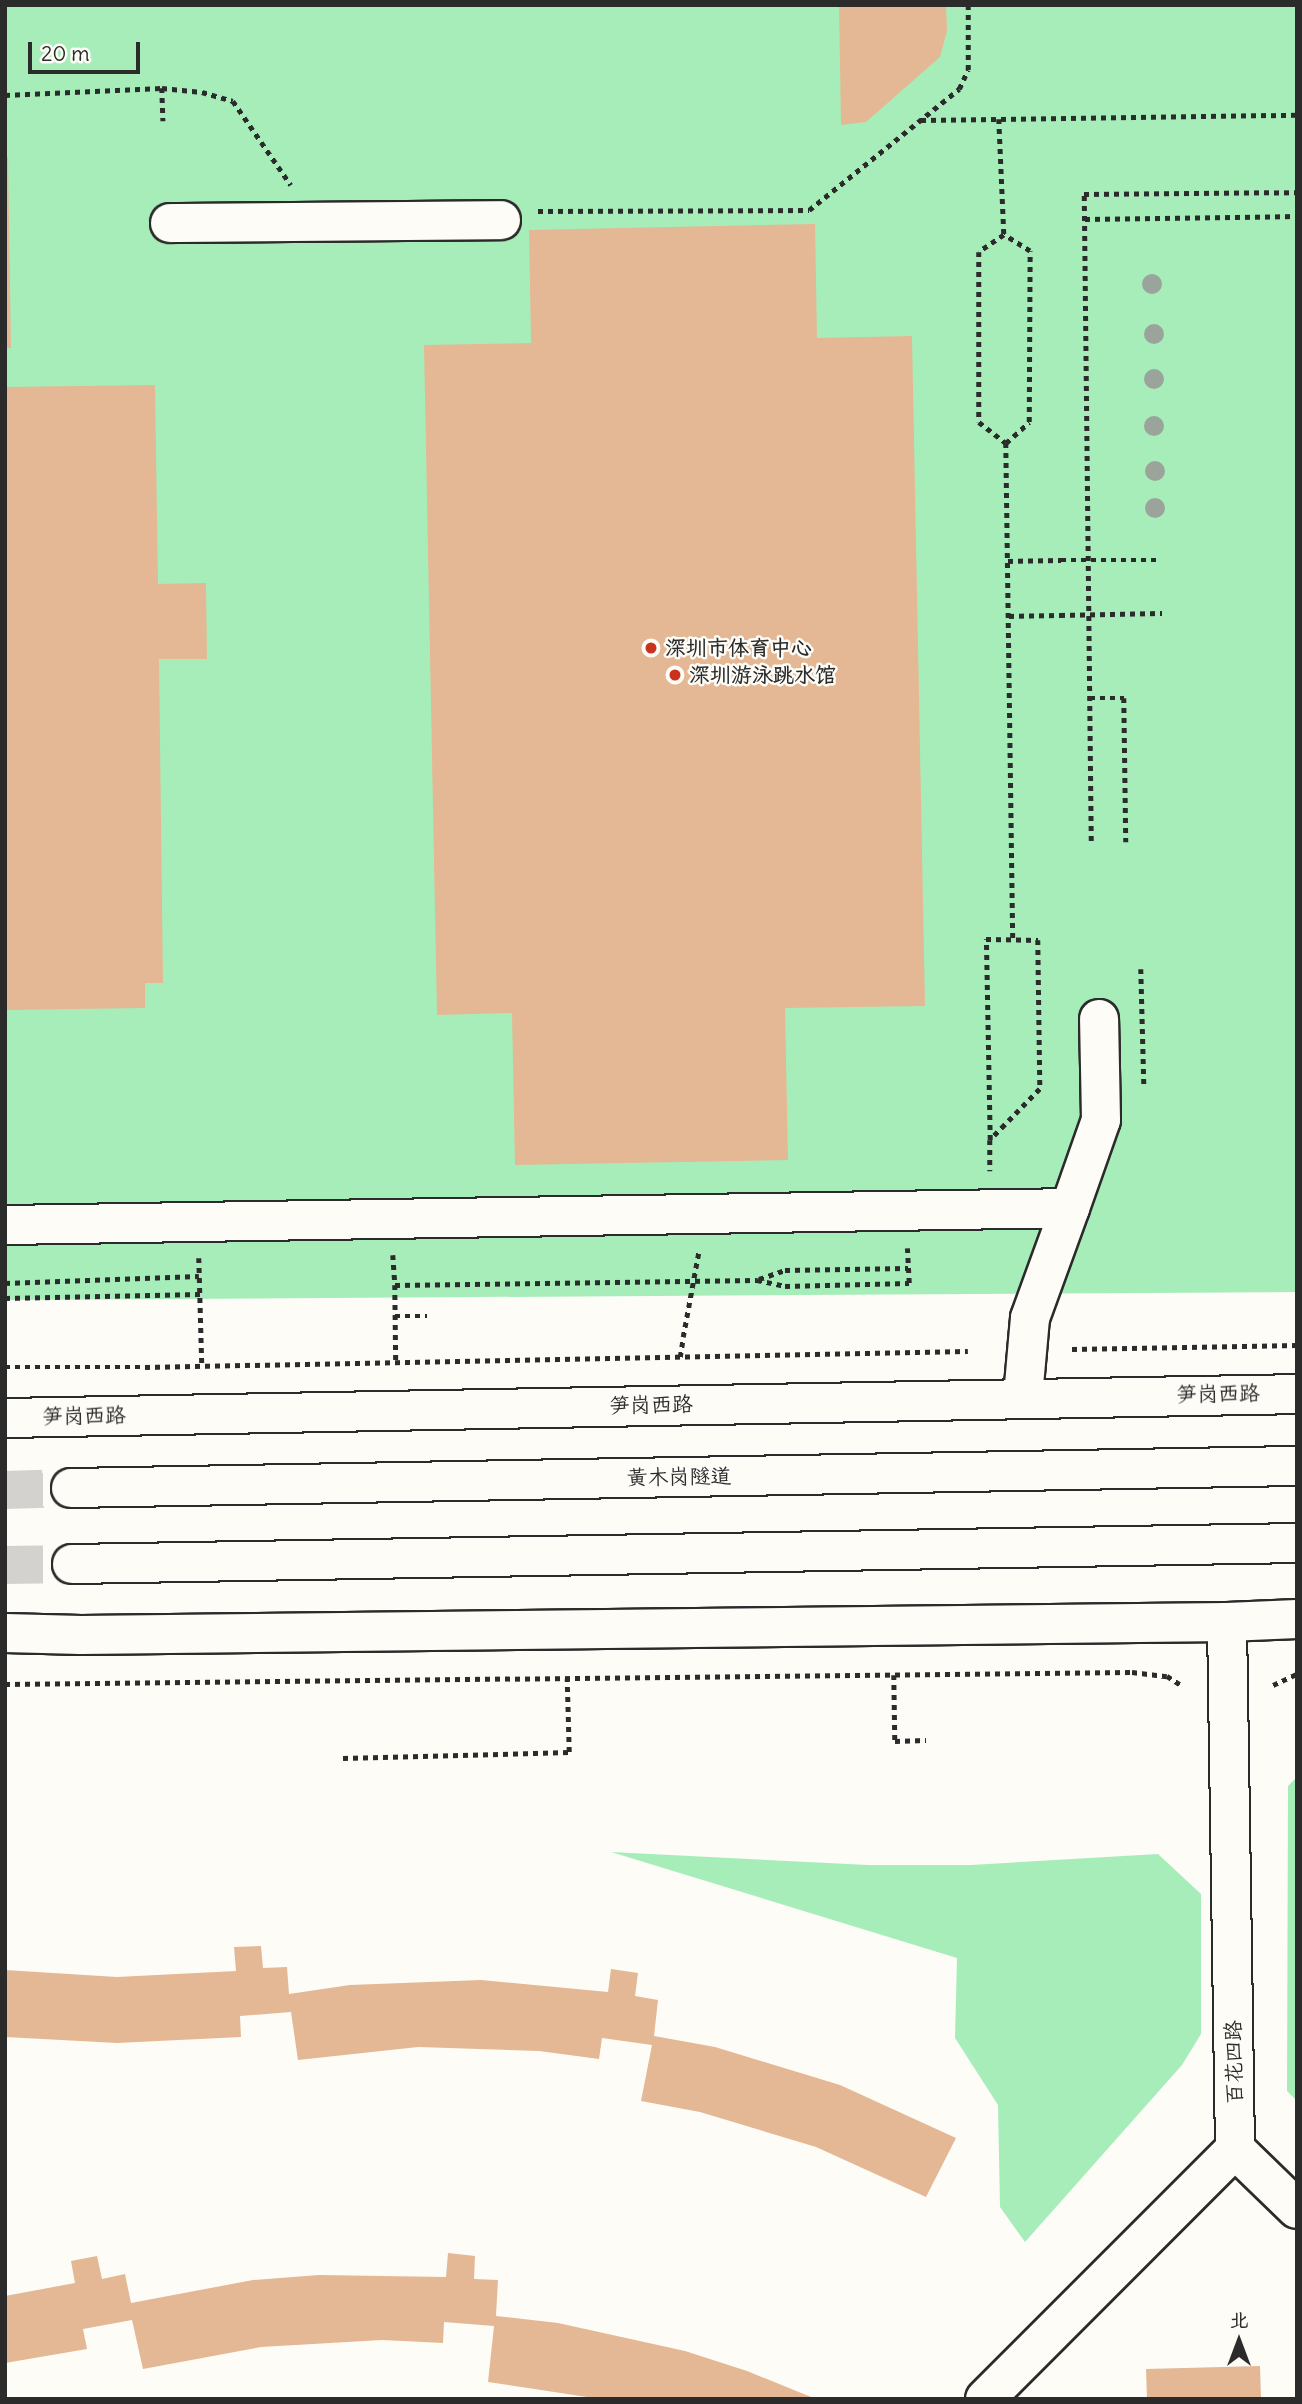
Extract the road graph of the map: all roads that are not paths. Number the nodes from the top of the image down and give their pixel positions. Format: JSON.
{"nodes":[{"id":1,"x":516,"y":215,"type":"road end"},
{"id":2,"x":170,"y":223,"type":"dead end"},
{"id":3,"x":1099,"y":1019,"type":"dead end"},
{"id":4,"x":1070,"y":1208,"type":"junction"},
{"id":5,"x":5,"y":1226,"type":"edge"},
{"id":6,"x":1297,"y":1394,"type":"edge"},
{"id":7,"x":1023,"y":1397,"type":"junction"},
{"id":8,"x":5,"y":1418,"type":"edge"},
{"id":9,"x":1292,"y":1466,"type":"edge"},
{"id":10,"x":71,"y":1488,"type":"tunnel mouth"},
{"id":11,"x":1292,"y":1543,"type":"edge"},
{"id":12,"x":72,"y":1564,"type":"tunnel mouth"},
{"id":13,"x":1297,"y":1619,"type":"edge"},
{"id":14,"x":1227,"y":1622,"type":"junction"},
{"id":15,"x":5,"y":1633,"type":"edge"},
{"id":16,"x":1235,"y":2149,"type":"junction"},
{"id":17,"x":1297,"y":2209,"type":"edge"},
{"id":18,"x":985,"y":2399,"type":"edge"}],
"edges":[{"from":1,"to":2,"type":"main road"},
{"from":3,"to":4,"type":"main road"},
{"from":4,"to":5,"type":"main road"},
{"from":4,"to":7,"type":"main road"},
{"from":6,"to":7,"type":"main road","name":"笋岗西路"},
{"from":7,"to":8,"type":"main road","name":"笋岗西路"},
{"from":9,"to":10,"type":"main road","name":"黄木岗隧道"},
{"from":11,"to":12,"type":"main road"},
{"from":13,"to":14,"type":"main road"},
{"from":14,"to":15,"type":"main road"},
{"from":14,"to":16,"type":"main road","name":"百花四路"},
{"from":16,"to":17,"type":"main road"},
{"from":16,"to":18,"type":"main road"}]}
